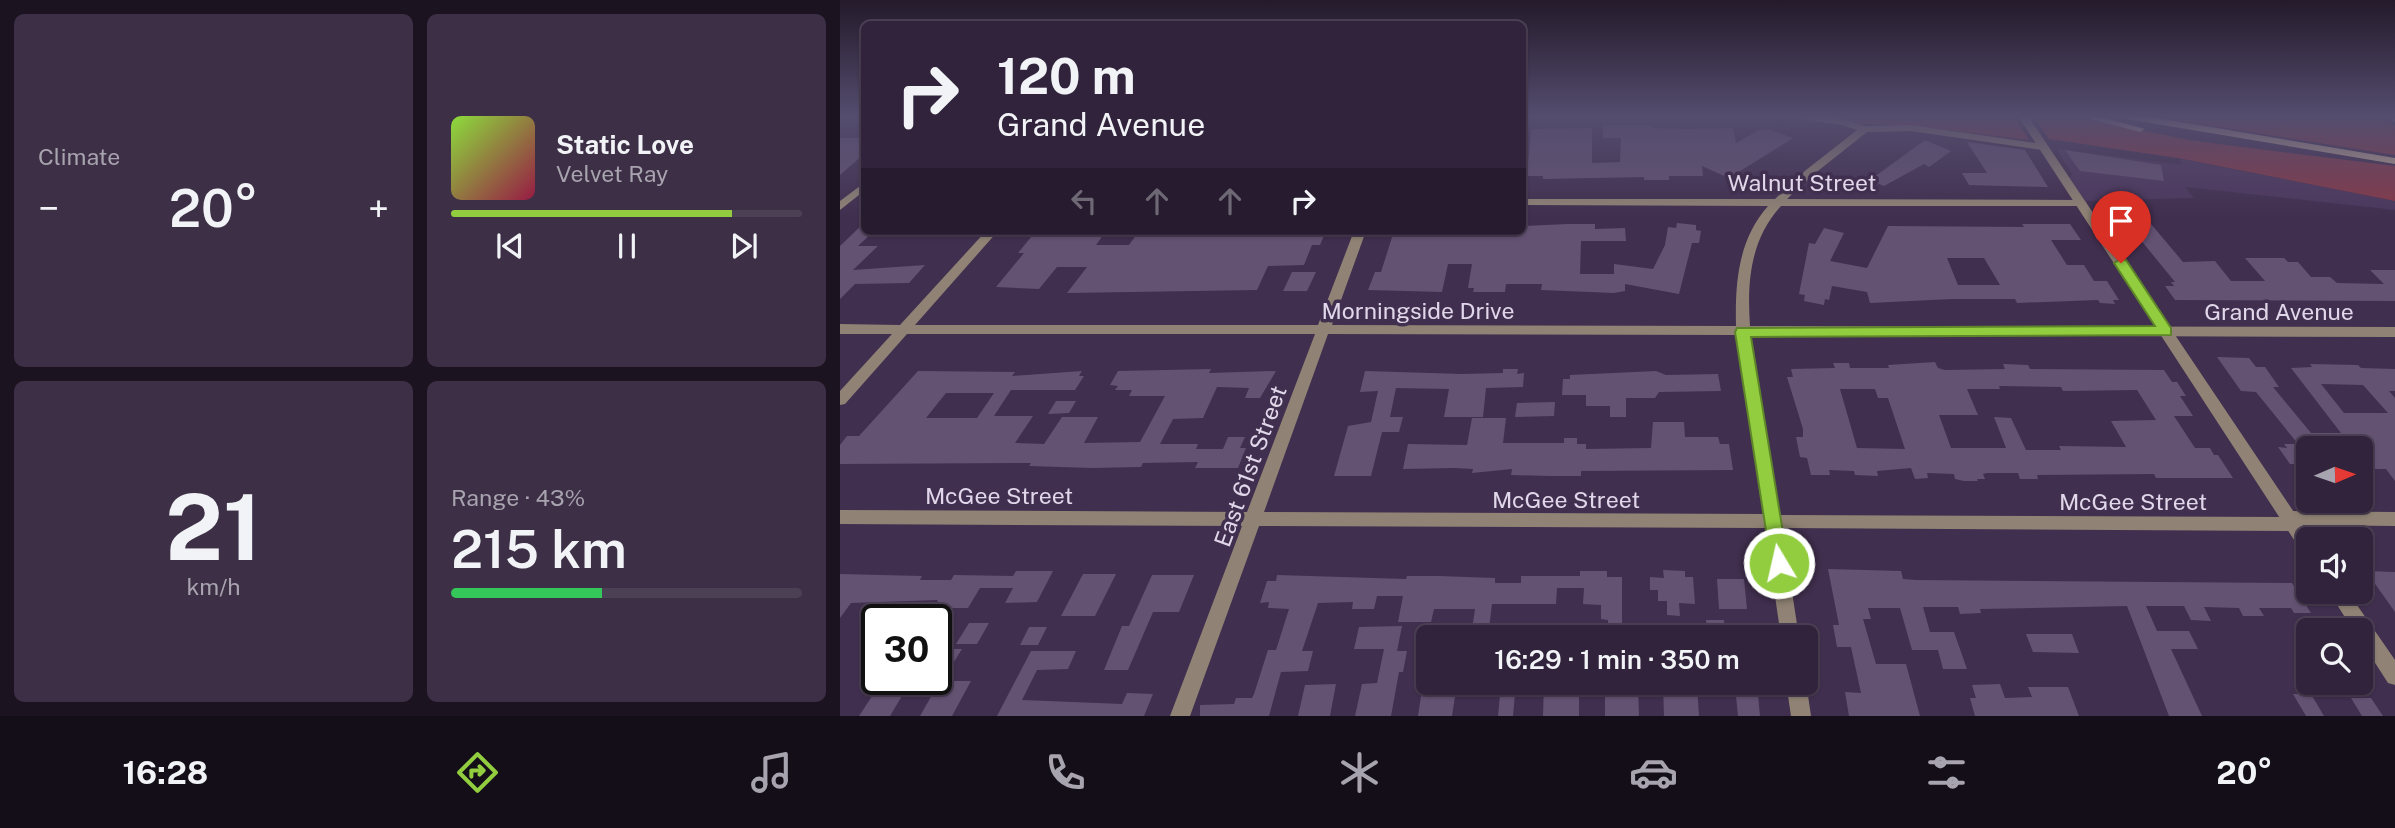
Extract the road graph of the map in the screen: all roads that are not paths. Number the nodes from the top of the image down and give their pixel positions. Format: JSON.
{"nodes":[{"id":1,"x":1838,"y":149,"type":"edge"},
{"id":2,"x":2045,"y":149,"type":"edge"},
{"id":3,"x":2315,"y":149,"type":"edge"},
{"id":4,"x":2395,"y":161,"type":"edge"},
{"id":5,"x":861,"y":189,"type":"edge"},
{"id":6,"x":1526,"y":201,"type":"edge"},
{"id":7,"x":1777,"y":202,"type":"junction"},
{"id":8,"x":2081,"y":204,"type":"junction"},
{"id":9,"x":840,"y":207,"type":"edge"},
{"id":10,"x":988,"y":235,"type":"edge"},
{"id":11,"x":1359,"y":235,"type":"edge"},
{"id":12,"x":840,"y":330,"type":"edge"},
{"id":13,"x":903,"y":330,"type":"junction"},
{"id":14,"x":1324,"y":330,"type":"junction"},
{"id":15,"x":1743,"y":332,"type":"junction"},
{"id":16,"x":2166,"y":332,"type":"junction"},
{"id":17,"x":2395,"y":332,"type":"edge"},
{"id":18,"x":840,"y":400,"type":"edge"},
{"id":19,"x":840,"y":517,"type":"edge"},
{"id":20,"x":2395,"y":519,"type":"edge"},
{"id":21,"x":1254,"y":520,"type":"junction"},
{"id":22,"x":2291,"y":521,"type":"junction"},
{"id":23,"x":1772,"y":523,"type":"junction"},
{"id":24,"x":2296,"y":529,"type":"edge"},
{"id":25,"x":2346,"y":604,"type":"edge"},
{"id":26,"x":1788,"y":625,"type":"edge"},
{"id":27,"x":2395,"y":676,"type":"edge"},
{"id":28,"x":1798,"y":695,"type":"edge"},
{"id":29,"x":1180,"y":716,"type":"edge"},
{"id":30,"x":1801,"y":716,"type":"edge"}],
"edges":[{"from":1,"to":7,"type":"street"},
{"from":2,"to":8,"type":"street"},
{"from":3,"to":4,"type":"main road"},
{"from":5,"to":9,"type":"street"},
{"from":6,"to":7,"type":"street","name":"Walnut Street"},
{"from":7,"to":8,"type":"street","name":"Walnut Street"},
{"from":7,"to":15,"type":"street"},
{"from":8,"to":16,"type":"street"},
{"from":10,"to":13,"type":"street"},
{"from":11,"to":14,"type":"street","name":"East 61st Street"},
{"from":12,"to":13,"type":"street","name":"Morningside Drive"},
{"from":13,"to":14,"type":"street","name":"Morningside Drive"},
{"from":13,"to":18,"type":"street"},
{"from":14,"to":15,"type":"street","name":"Morningside Drive"},
{"from":14,"to":21,"type":"street","name":"East 61st Street"},
{"from":15,"to":16,"type":"street","name":"Grand Avenue"},
{"from":15,"to":23,"type":"street"},
{"from":16,"to":17,"type":"street","name":"Grand Avenue"},
{"from":16,"to":22,"type":"street"},
{"from":19,"to":21,"type":"street","name":"McGee Street"},
{"from":20,"to":22,"type":"street","name":"McGee Street"},
{"from":21,"to":23,"type":"street","name":"McGee Street"},
{"from":21,"to":29,"type":"street","name":"East 61st Street"},
{"from":22,"to":23,"type":"street","name":"McGee Street"},
{"from":22,"to":24,"type":"street"},
{"from":23,"to":26,"type":"street"},
{"from":25,"to":27,"type":"street"},
{"from":28,"to":30,"type":"street"}]}
